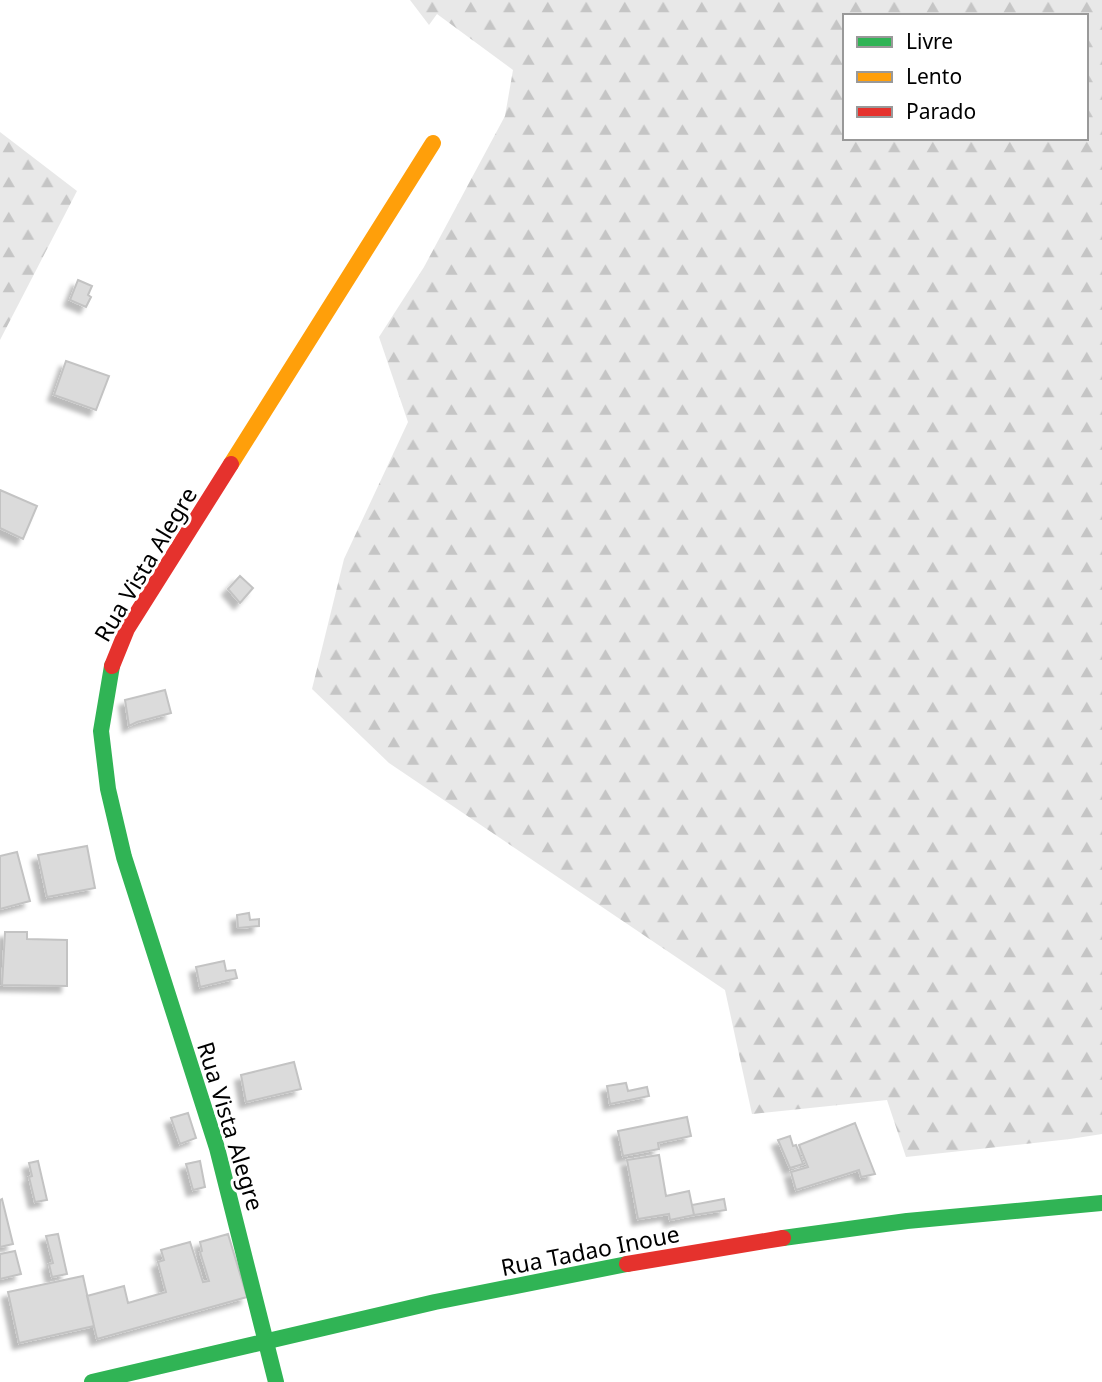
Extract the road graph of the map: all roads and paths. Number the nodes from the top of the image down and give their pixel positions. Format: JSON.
{"nodes":[{"id":1,"x":433,"y":143,"type":"dead end"},
{"id":2,"x":1102,"y":1203,"type":"edge"},
{"id":3,"x":268,"y":1340,"type":"junction"},
{"id":4,"x":92,"y":1382,"type":"edge"},
{"id":5,"x":276,"y":1382,"type":"edge"}],
"edges":[{"from":1,"to":3,"type":"street","name":"Rua Vista Alegre"},
{"from":2,"to":3,"type":"street","name":"Rua Tadao Inoue"},
{"from":3,"to":4,"type":"street","name":"Rua Tadao Inoue"},
{"from":3,"to":5,"type":"street","name":"Rua Vista Alegre"}]}
